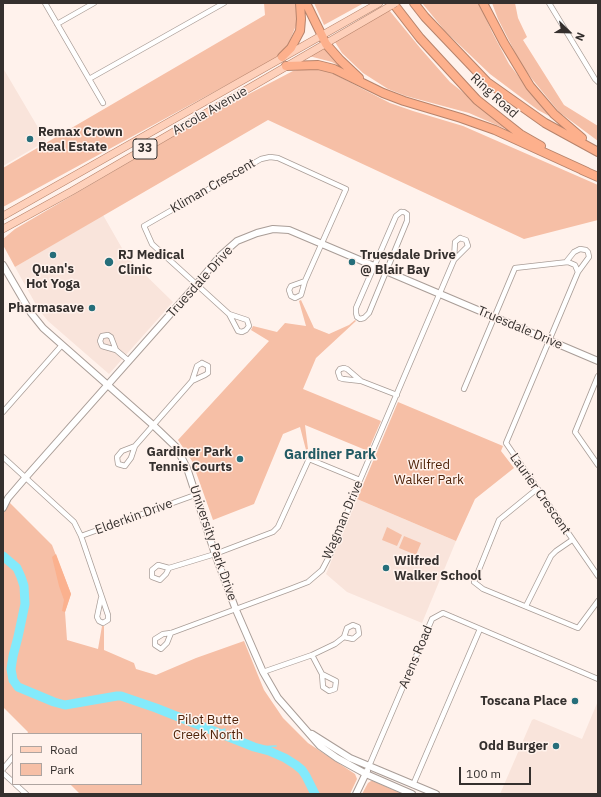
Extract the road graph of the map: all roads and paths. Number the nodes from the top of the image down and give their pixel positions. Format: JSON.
{"nodes":[{"id":1,"x":45,"y":3,"type":"edge"},
{"id":2,"x":94,"y":3,"type":"edge"},
{"id":3,"x":224,"y":3,"type":"edge"},
{"id":4,"x":300,"y":3,"type":"edge"},
{"id":5,"x":306,"y":3,"type":"edge"},
{"id":6,"x":379,"y":3,"type":"edge"},
{"id":7,"x":414,"y":3,"type":"edge"},
{"id":8,"x":483,"y":3,"type":"edge"},
{"id":9,"x":489,"y":3,"type":"edge"},
{"id":10,"x":549,"y":3,"type":"edge"},
{"id":11,"x":395,"y":5,"type":"edge"},
{"id":12,"x":373,"y":11,"type":"junction"},
{"id":13,"x":57,"y":24,"type":"junction"},
{"id":14,"x":321,"y":36,"type":"junction"},
{"id":15,"x":504,"y":43,"type":"junction"},
{"id":16,"x":326,"y":44,"type":"junction"},
{"id":17,"x":282,"y":57,"type":"junction"},
{"id":18,"x":286,"y":66,"type":"junction"},
{"id":19,"x":89,"y":78,"type":"junction"},
{"id":20,"x":598,"y":82,"type":"edge"},
{"id":21,"x":365,"y":84,"type":"junction"},
{"id":22,"x":102,"y":103,"type":"dead end"},
{"id":23,"x":598,"y":149,"type":"edge"},
{"id":24,"x":598,"y":152,"type":"edge"},
{"id":25,"x":587,"y":172,"type":"junction"},
{"id":26,"x":598,"y":177,"type":"edge"},
{"id":27,"x":3,"y":216,"type":"edge"},
{"id":28,"x":3,"y":229,"type":"edge"},
{"id":29,"x":322,"y":244,"type":"junction"},
{"id":30,"x":454,"y":260,"type":"dead end"},
{"id":31,"x":566,"y":262,"type":"junction"},
{"id":32,"x":3,"y":265,"type":"edge"},
{"id":33,"x":375,"y":266,"type":"junction"},
{"id":34,"x":386,"y":271,"type":"junction"},
{"id":35,"x":578,"y":272,"type":"junction"},
{"id":36,"x":305,"y":281,"type":"dead end"},
{"id":37,"x":197,"y":284,"type":"junction"},
{"id":38,"x":440,"y":294,"type":"junction"},
{"id":39,"x":229,"y":314,"type":"junction"},
{"id":40,"x":494,"y":317,"type":"junction"},
{"id":41,"x":549,"y":340,"type":"junction"},
{"id":42,"x":62,"y":345,"type":"junction"},
{"id":43,"x":116,"y":350,"type":"dead end"},
{"id":44,"x":129,"y":361,"type":"junction"},
{"id":45,"x":598,"y":361,"type":"edge"},
{"id":46,"x":598,"y":376,"type":"edge"},
{"id":47,"x":192,"y":381,"type":"dead end"},
{"id":48,"x":361,"y":381,"type":"junction"},
{"id":49,"x":107,"y":386,"type":"junction"},
{"id":50,"x":464,"y":389,"type":"dead end"},
{"id":51,"x":397,"y":395,"type":"junction"},
{"id":52,"x":3,"y":412,"type":"edge"},
{"id":53,"x":153,"y":425,"type":"junction"},
{"id":54,"x":135,"y":446,"type":"junction"},
{"id":55,"x":3,"y":456,"type":"edge"},
{"id":56,"x":598,"y":465,"type":"edge"},
{"id":57,"x":26,"y":477,"type":"junction"},
{"id":58,"x":360,"y":480,"type":"junction"},
{"id":59,"x":537,"y":489,"type":"junction"},
{"id":60,"x":195,"y":495,"type":"junction"},
{"id":61,"x":3,"y":508,"type":"edge"},
{"id":62,"x":81,"y":536,"type":"junction"},
{"id":63,"x":572,"y":540,"type":"junction"},
{"id":64,"x":215,"y":554,"type":"junction"},
{"id":65,"x":169,"y":568,"type":"dead end"},
{"id":66,"x":598,"y":576,"type":"edge"},
{"id":67,"x":102,"y":598,"type":"junction"},
{"id":68,"x":598,"y":601,"type":"edge"},
{"id":69,"x":526,"y":606,"type":"junction"},
{"id":70,"x":236,"y":610,"type":"junction"},
{"id":71,"x":480,"y":629,"type":"junction"},
{"id":72,"x":171,"y":632,"type":"dead end"},
{"id":73,"x":344,"y":637,"type":"dead end"},
{"id":74,"x":312,"y":655,"type":"junction"},
{"id":75,"x":263,"y":672,"type":"junction"},
{"id":76,"x":322,"y":674,"type":"dead end"},
{"id":77,"x":598,"y":679,"type":"edge"},
{"id":78,"x":307,"y":732,"type":"junction"},
{"id":79,"x":12,"y":759,"type":"edge"},
{"id":80,"x":369,"y":766,"type":"junction"},
{"id":81,"x":3,"y":769,"type":"edge"},
{"id":82,"x":3,"y":773,"type":"edge"},
{"id":83,"x":366,"y":774,"type":"junction"},
{"id":84,"x":12,"y":781,"type":"edge"},
{"id":85,"x":413,"y":784,"type":"junction"},
{"id":86,"x":16,"y":785,"type":"edge"},
{"id":87,"x":26,"y":794,"type":"edge"},
{"id":88,"x":356,"y":794,"type":"edge"},
{"id":89,"x":412,"y":794,"type":"edge"},
{"id":90,"x":436,"y":794,"type":"edge"}],
"edges":[{"from":1,"to":13,"type":"street"},
{"from":2,"to":13,"type":"street"},
{"from":3,"to":19,"type":"street"},
{"from":4,"to":17,"type":"highway"},
{"from":5,"to":14,"type":"highway"},
{"from":6,"to":12,"type":"main road","name":"Arcola Avenue","number":"33"},
{"from":7,"to":24,"type":"highway","name":"Ring Road"},
{"from":8,"to":15,"type":"highway"},
{"from":9,"to":15,"type":"highway"},
{"from":10,"to":20,"type":"street"},
{"from":11,"to":12,"type":"main road","name":"Arcola Avenue","number":"33"},
{"from":11,"to":25,"type":"highway","name":"Ring Road"},
{"from":12,"to":14,"type":"main road","name":"Arcola Avenue","number":"33"},
{"from":12,"to":16,"type":"main road","name":"Arcola Avenue","number":"33"},
{"from":13,"to":19,"type":"street"},
{"from":14,"to":16,"type":"highway"},
{"from":14,"to":17,"type":"main road","name":"Arcola Avenue","number":"33"},
{"from":15,"to":23,"type":"highway"},
{"from":16,"to":18,"type":"main road","name":"Arcola Avenue","number":"33"},
{"from":16,"to":21,"type":"highway"},
{"from":17,"to":27,"type":"main road","name":"Arcola Avenue","number":"33"},
{"from":18,"to":21,"type":"highway"},
{"from":18,"to":28,"type":"main road","name":"Arcola Avenue","number":"33"},
{"from":19,"to":22,"type":"street"},
{"from":21,"to":25,"type":"highway"},
{"from":25,"to":26,"type":"highway","name":"Ring Road"},
{"from":29,"to":33,"type":"street","name":"Truesdale Drive"},
{"from":29,"to":36,"type":"street"},
{"from":29,"to":37,"type":"street","name":"Truesdale Drive"},
{"from":29,"to":37,"type":"street","name":"Kliman Crescent"},
{"from":30,"to":38,"type":"street","name":"Wagman Drive"},
{"from":31,"to":35,"type":"street"},
{"from":31,"to":35,"type":"street"},
{"from":31,"to":40,"type":"street"},
{"from":32,"to":42,"type":"street","name":"University Park Drive"},
{"from":33,"to":34,"type":"street","name":"Truesdale Drive"},
{"from":33,"to":34,"type":"street"},
{"from":33,"to":34,"type":"street"},
{"from":34,"to":38,"type":"street","name":"Truesdale Drive"},
{"from":35,"to":41,"type":"street"},
{"from":37,"to":39,"type":"street"},
{"from":37,"to":44,"type":"street","name":"Truesdale Drive"},
{"from":38,"to":40,"type":"street","name":"Truesdale Drive"},
{"from":38,"to":51,"type":"street","name":"Wagman Drive"},
{"from":39,"to":39,"type":"street"},
{"from":40,"to":41,"type":"street","name":"Truesdale Drive"},
{"from":40,"to":50,"type":"street"},
{"from":41,"to":45,"type":"street","name":"Truesdale Drive"},
{"from":41,"to":59,"type":"street","name":"Laurier Crescent"},
{"from":42,"to":49,"type":"street","name":"University Park Drive"},
{"from":42,"to":52,"type":"street"},
{"from":43,"to":44,"type":"street"},
{"from":44,"to":49,"type":"street","name":"Truesdale Drive"},
{"from":46,"to":56,"type":"street"},
{"from":47,"to":53,"type":"street"},
{"from":48,"to":48,"type":"street"},
{"from":48,"to":51,"type":"street"},
{"from":49,"to":53,"type":"street","name":"University Park Drive"},
{"from":49,"to":57,"type":"street","name":"Truesdale Drive"},
{"from":51,"to":58,"type":"street","name":"Wagman Drive"},
{"from":53,"to":54,"type":"street"},
{"from":53,"to":60,"type":"street","name":"University Park Drive"},
{"from":54,"to":54,"type":"street"},
{"from":55,"to":57,"type":"street","name":"Elderkin Drive"},
{"from":57,"to":61,"type":"street","name":"Truesdale Drive"},
{"from":57,"to":62,"type":"street","name":"Elderkin Drive"},
{"from":58,"to":64,"type":"street"},
{"from":58,"to":70,"type":"street","name":"Wagman Drive"},
{"from":59,"to":63,"type":"street","name":"Laurier Crescent"},
{"from":59,"to":69,"type":"street"},
{"from":60,"to":62,"type":"street","name":"Elderkin Drive"},
{"from":60,"to":64,"type":"street","name":"University Park Drive"},
{"from":62,"to":67,"type":"street"},
{"from":63,"to":66,"type":"street","name":"Laurier Crescent"},
{"from":63,"to":69,"type":"street"},
{"from":64,"to":65,"type":"street"},
{"from":64,"to":70,"type":"street","name":"University Park Drive"},
{"from":67,"to":67,"type":"street"},
{"from":68,"to":69,"type":"street"},
{"from":70,"to":72,"type":"street","name":"Wagman Drive"},
{"from":70,"to":75,"type":"street","name":"University Park Drive"},
{"from":71,"to":77,"type":"street","name":"Arens Road"},
{"from":71,"to":80,"type":"street","name":"Arens Road"},
{"from":71,"to":85,"type":"street"},
{"from":73,"to":74,"type":"street"},
{"from":74,"to":75,"type":"street"},
{"from":74,"to":76,"type":"street"},
{"from":75,"to":78,"type":"street","name":"University Park Drive"},
{"from":78,"to":80,"type":"street","name":"University Park Drive"},
{"from":78,"to":83,"type":"street","name":"University Park Drive"},
{"from":79,"to":81,"type":"street"},
{"from":80,"to":83,"type":"street","name":"Arens Road"},
{"from":80,"to":85,"type":"street","name":"University Park Drive"},
{"from":82,"to":84,"type":"street"},
{"from":83,"to":88,"type":"street","name":"Arens Road"},
{"from":83,"to":89,"type":"street","name":"University Park Drive"},
{"from":85,"to":90,"type":"street","name":"University Park Drive"},
{"from":86,"to":87,"type":"street"}]}
